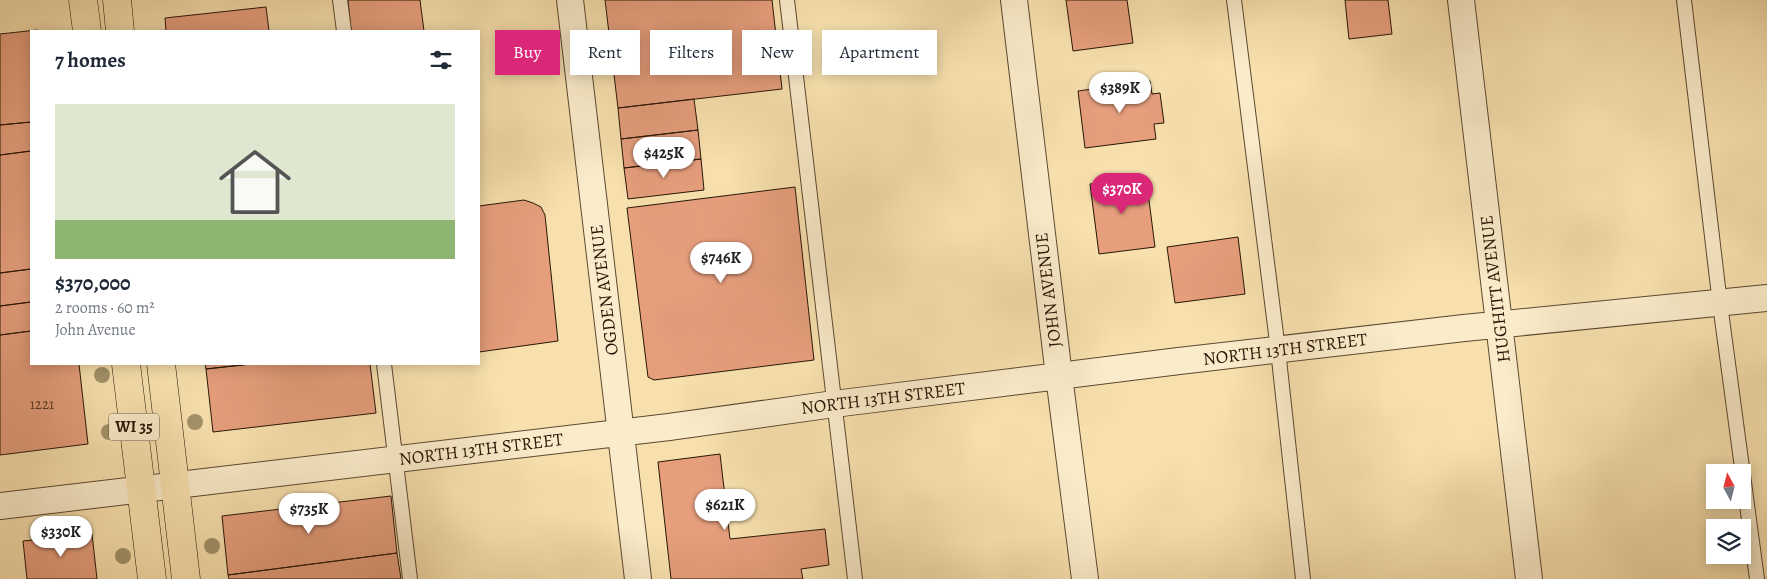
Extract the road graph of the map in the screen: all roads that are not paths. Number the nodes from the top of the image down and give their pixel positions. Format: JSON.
{"nodes":[{"id":1,"x":83,"y":0,"type":"edge"},
{"id":2,"x":117,"y":0,"type":"edge"},
{"id":3,"x":340,"y":0,"type":"edge"},
{"id":4,"x":570,"y":0,"type":"edge"},
{"id":5,"x":787,"y":0,"type":"edge"},
{"id":6,"x":1014,"y":0,"type":"edge"},
{"id":7,"x":1234,"y":0,"type":"edge"},
{"id":8,"x":1461,"y":0,"type":"edge"},
{"id":9,"x":1684,"y":0,"type":"edge"},
{"id":10,"x":87,"y":30,"type":"edge"},
{"id":11,"x":120,"y":30,"type":"edge"},
{"id":12,"x":344,"y":30,"type":"edge"},
{"id":13,"x":1767,"y":298,"type":"edge"},
{"id":14,"x":1720,"y":304,"type":"junction"},
{"id":15,"x":1499,"y":325,"type":"junction"},
{"id":16,"x":1278,"y":350,"type":"junction"},
{"id":17,"x":126,"y":365,"type":"edge"},
{"id":18,"x":161,"y":365,"type":"edge"},
{"id":19,"x":384,"y":365,"type":"edge"},
{"id":20,"x":1059,"y":376,"type":"junction"},
{"id":21,"x":834,"y":404,"type":"junction"},
{"id":22,"x":620,"y":433,"type":"junction"},
{"id":23,"x":396,"y":459,"type":"junction"},
{"id":24,"x":175,"y":486,"type":"junction"},
{"id":25,"x":141,"y":490,"type":"junction"},
{"id":26,"x":0,"y":506,"type":"edge"},
{"id":27,"x":152,"y":579,"type":"edge"},
{"id":28,"x":186,"y":579,"type":"edge"},
{"id":29,"x":410,"y":579,"type":"edge"},
{"id":30,"x":638,"y":579,"type":"edge"},
{"id":31,"x":855,"y":579,"type":"edge"},
{"id":32,"x":1086,"y":579,"type":"edge"},
{"id":33,"x":1303,"y":579,"type":"edge"},
{"id":34,"x":1529,"y":579,"type":"edge"},
{"id":35,"x":1757,"y":579,"type":"edge"}],
"edges":[{"from":1,"to":10,"type":"main road"},
{"from":2,"to":11,"type":"main road"},
{"from":3,"to":12,"type":"lane"},
{"from":4,"to":22,"type":"street","name":"OGDEN AVENUE"},
{"from":5,"to":21,"type":"lane"},
{"from":6,"to":20,"type":"street","name":"JOHN AVENUE"},
{"from":7,"to":16,"type":"lane"},
{"from":8,"to":15,"type":"street","name":"HUGHITT AVENUE"},
{"from":9,"to":14,"type":"lane"},
{"from":13,"to":14,"type":"street","name":"NORTH 13TH STREET"},
{"from":14,"to":15,"type":"street","name":"NORTH 13TH STREET"},
{"from":14,"to":35,"type":"lane"},
{"from":15,"to":16,"type":"street","name":"NORTH 13TH STREET"},
{"from":15,"to":34,"type":"street","name":"HUGHITT AVENUE"},
{"from":16,"to":20,"type":"street","name":"NORTH 13TH STREET"},
{"from":16,"to":33,"type":"lane"},
{"from":17,"to":25,"type":"main road","number":"WI 35"},
{"from":18,"to":24,"type":"main road","number":"WI 35"},
{"from":19,"to":23,"type":"lane"},
{"from":20,"to":21,"type":"street","name":"NORTH 13TH STREET"},
{"from":20,"to":32,"type":"street","name":"JOHN AVENUE"},
{"from":21,"to":22,"type":"street","name":"NORTH 13TH STREET"},
{"from":21,"to":31,"type":"lane"},
{"from":22,"to":23,"type":"street","name":"NORTH 13TH STREET"},
{"from":22,"to":30,"type":"street","name":"OGDEN AVENUE"},
{"from":23,"to":24,"type":"street","name":"NORTH 13TH STREET"},
{"from":23,"to":29,"type":"lane"},
{"from":24,"to":25,"type":"street","name":"NORTH 13TH STREET"},
{"from":24,"to":28,"type":"main road","number":"WI 35"},
{"from":25,"to":26,"type":"street","name":"NORTH 13TH STREET"},
{"from":25,"to":27,"type":"main road","number":"WI 35"}]}
